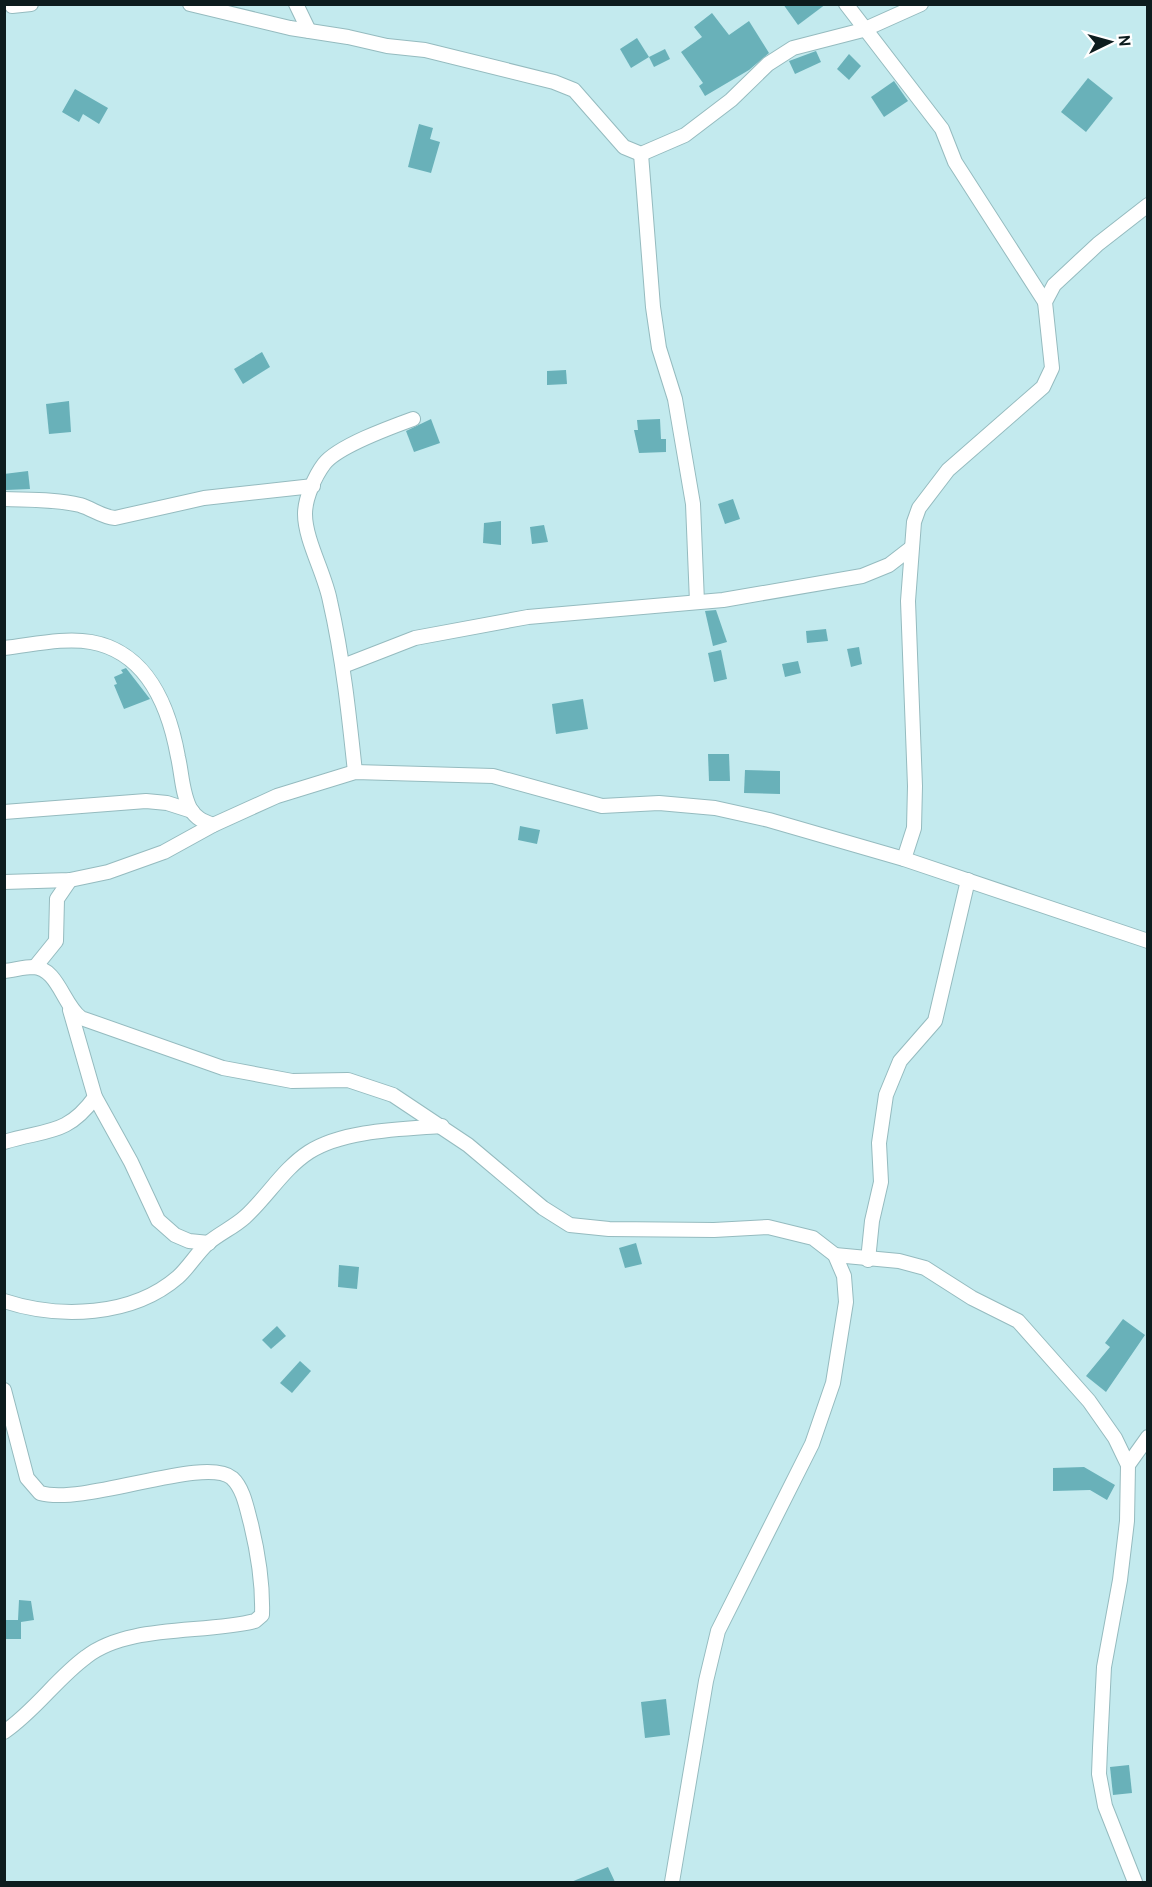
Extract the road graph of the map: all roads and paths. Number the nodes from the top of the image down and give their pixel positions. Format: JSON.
{"nodes":[{"id":1,"x":31,"y":4,"type":"edge"},
{"id":2,"x":190,"y":4,"type":"edge"},
{"id":3,"x":296,"y":4,"type":"edge"},
{"id":4,"x":846,"y":4,"type":"edge"},
{"id":5,"x":921,"y":4,"type":"edge"},
{"id":6,"x":12,"y":6,"type":"dead end"},
{"id":7,"x":864,"y":30,"type":"junction"},
{"id":8,"x":309,"y":31,"type":"junction"},
{"id":9,"x":641,"y":154,"type":"junction"},
{"id":10,"x":1148,"y":205,"type":"edge"},
{"id":11,"x":1045,"y":302,"type":"junction"},
{"id":12,"x":413,"y":419,"type":"dead end"},
{"id":13,"x":313,"y":486,"type":"junction"},
{"id":14,"x":4,"y":499,"type":"edge"},
{"id":15,"x":911,"y":548,"type":"junction"},
{"id":16,"x":697,"y":602,"type":"junction"},
{"id":17,"x":4,"y":648,"type":"edge"},
{"id":18,"x":343,"y":666,"type":"junction"},
{"id":19,"x":355,"y":772,"type":"junction"},
{"id":20,"x":192,"y":811,"type":"junction"},
{"id":21,"x":4,"y":812,"type":"edge"},
{"id":22,"x":213,"y":825,"type":"junction"},
{"id":23,"x":904,"y":859,"type":"junction"},
{"id":24,"x":70,"y":880,"type":"junction"},
{"id":25,"x":968,"y":880,"type":"junction"},
{"id":26,"x":4,"y":882,"type":"edge"},
{"id":27,"x":1148,"y":941,"type":"edge"},
{"id":28,"x":35,"y":967,"type":"junction"},
{"id":29,"x":4,"y":971,"type":"edge"},
{"id":30,"x":70,"y":1010,"type":"junction"},
{"id":31,"x":94,"y":1097,"type":"junction"},
{"id":32,"x":442,"y":1126,"type":"junction"},
{"id":33,"x":4,"y":1142,"type":"edge"},
{"id":34,"x":208,"y":1243,"type":"junction"},
{"id":35,"x":835,"y":1255,"type":"junction"},
{"id":36,"x":868,"y":1260,"type":"junction"},
{"id":37,"x":4,"y":1301,"type":"edge"},
{"id":38,"x":4,"y":1390,"type":"edge"},
{"id":39,"x":1148,"y":1437,"type":"edge"},
{"id":40,"x":1128,"y":1465,"type":"junction"},
{"id":41,"x":4,"y":1732,"type":"edge"},
{"id":42,"x":672,"y":1882,"type":"edge"},
{"id":43,"x":1136,"y":1882,"type":"edge"}],
"edges":[{"from":1,"to":6,"type":"street"},
{"from":2,"to":8,"type":"street"},
{"from":3,"to":8,"type":"street"},
{"from":4,"to":7,"type":"street"},
{"from":5,"to":7,"type":"street"},
{"from":7,"to":9,"type":"street"},
{"from":7,"to":11,"type":"street"},
{"from":8,"to":9,"type":"street"},
{"from":9,"to":16,"type":"street"},
{"from":10,"to":11,"type":"street"},
{"from":11,"to":15,"type":"street"},
{"from":12,"to":13,"type":"street"},
{"from":13,"to":14,"type":"street"},
{"from":13,"to":18,"type":"street"},
{"from":15,"to":16,"type":"street"},
{"from":15,"to":23,"type":"street"},
{"from":16,"to":18,"type":"street"},
{"from":17,"to":20,"type":"street"},
{"from":18,"to":19,"type":"street"},
{"from":19,"to":22,"type":"street"},
{"from":19,"to":23,"type":"street"},
{"from":20,"to":21,"type":"street"},
{"from":20,"to":22,"type":"street"},
{"from":22,"to":24,"type":"street"},
{"from":23,"to":25,"type":"street"},
{"from":24,"to":26,"type":"street"},
{"from":24,"to":28,"type":"street"},
{"from":25,"to":27,"type":"street"},
{"from":25,"to":36,"type":"street"},
{"from":28,"to":29,"type":"street"},
{"from":28,"to":30,"type":"street"},
{"from":30,"to":31,"type":"street"},
{"from":30,"to":32,"type":"street"},
{"from":31,"to":33,"type":"street"},
{"from":31,"to":34,"type":"street"},
{"from":32,"to":34,"type":"street"},
{"from":32,"to":35,"type":"street"},
{"from":34,"to":37,"type":"street"},
{"from":35,"to":36,"type":"street"},
{"from":35,"to":42,"type":"street"},
{"from":36,"to":40,"type":"street"},
{"from":38,"to":41,"type":"street"},
{"from":39,"to":40,"type":"street"},
{"from":40,"to":43,"type":"street"}]}
